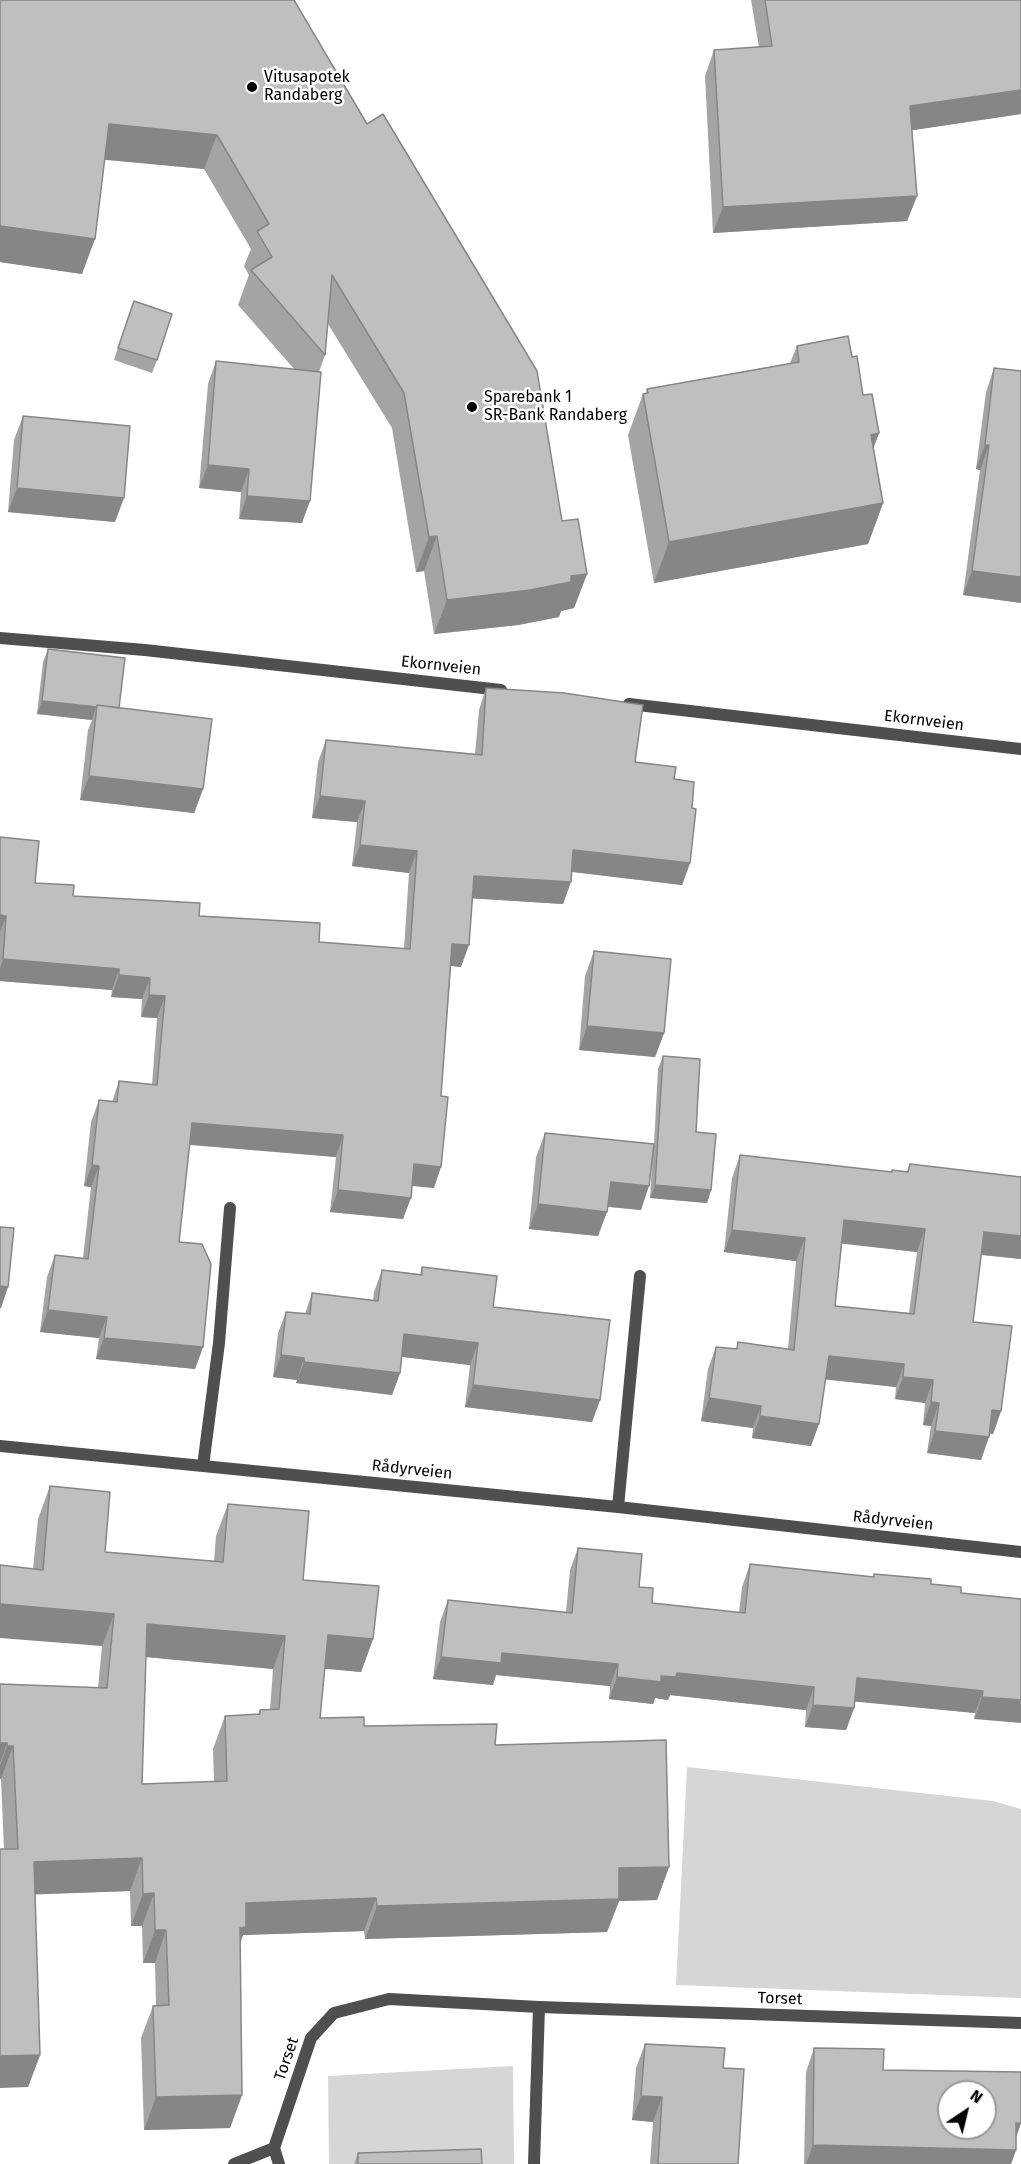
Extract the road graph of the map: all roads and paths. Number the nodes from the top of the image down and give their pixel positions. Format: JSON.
{"nodes":[{"id":1,"x":0,"y":638,"type":"edge"},
{"id":2,"x":515,"y":691,"type":"edge"},
{"id":3,"x":610,"y":702,"type":"edge"},
{"id":4,"x":1021,"y":749,"type":"edge"},
{"id":5,"x":230,"y":1208,"type":"dead end"},
{"id":6,"x":640,"y":1276,"type":"dead end"},
{"id":7,"x":0,"y":1446,"type":"edge"},
{"id":8,"x":203,"y":1466,"type":"junction"},
{"id":9,"x":618,"y":1507,"type":"junction"},
{"id":10,"x":1021,"y":1552,"type":"edge"},
{"id":11,"x":539,"y":2007,"type":"junction"},
{"id":12,"x":1021,"y":2023,"type":"edge"},
{"id":13,"x":274,"y":2148,"type":"junction"},
{"id":14,"x":234,"y":2164,"type":"edge"},
{"id":15,"x":279,"y":2164,"type":"edge"},
{"id":16,"x":534,"y":2164,"type":"edge"}],
"edges":[{"from":1,"to":2,"type":"street","name":"Ekornveien"},
{"from":3,"to":4,"type":"street","name":"Ekornveien"},
{"from":5,"to":8,"type":"street"},
{"from":6,"to":9,"type":"street"},
{"from":7,"to":8,"type":"street","name":"Rådyrveien"},
{"from":8,"to":9,"type":"street","name":"Rådyrveien"},
{"from":9,"to":10,"type":"street","name":"Rådyrveien"},
{"from":11,"to":12,"type":"street","name":"Torset"},
{"from":11,"to":13,"type":"street","name":"Torset"},
{"from":11,"to":16,"type":"street"},
{"from":13,"to":14,"type":"street"},
{"from":13,"to":15,"type":"street"}]}
